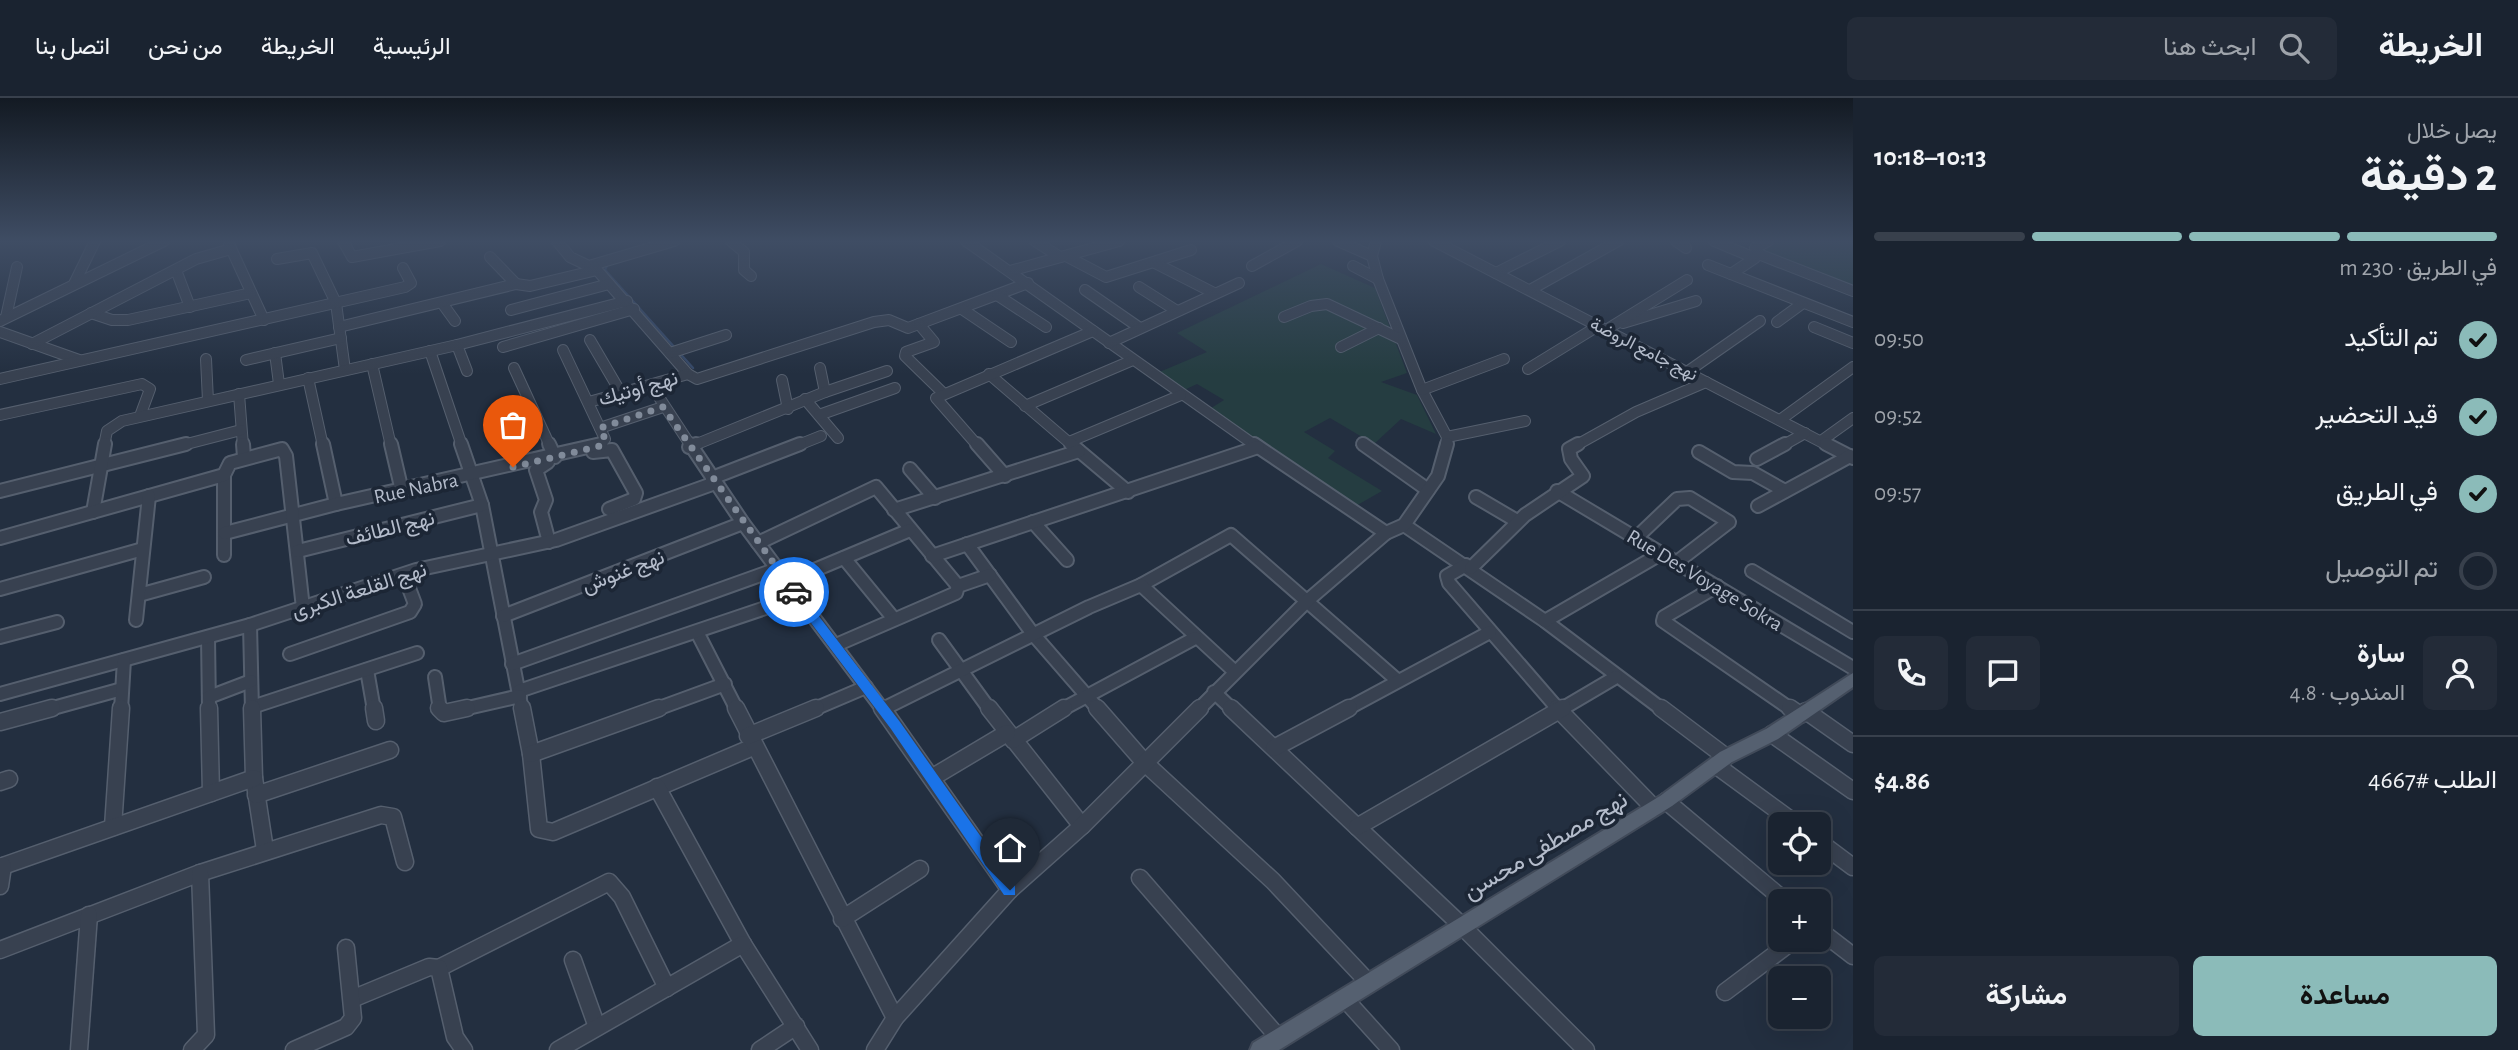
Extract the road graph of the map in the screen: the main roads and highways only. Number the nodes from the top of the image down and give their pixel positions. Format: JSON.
{"nodes":[{"id":1,"x":1853,"y":679,"type":"edge"},
{"id":2,"x":1260,"y":1050,"type":"edge"}],
"edges":[{"from":1,"to":2,"type":"main road","name":"نهج مصطفى محسن"}]}
